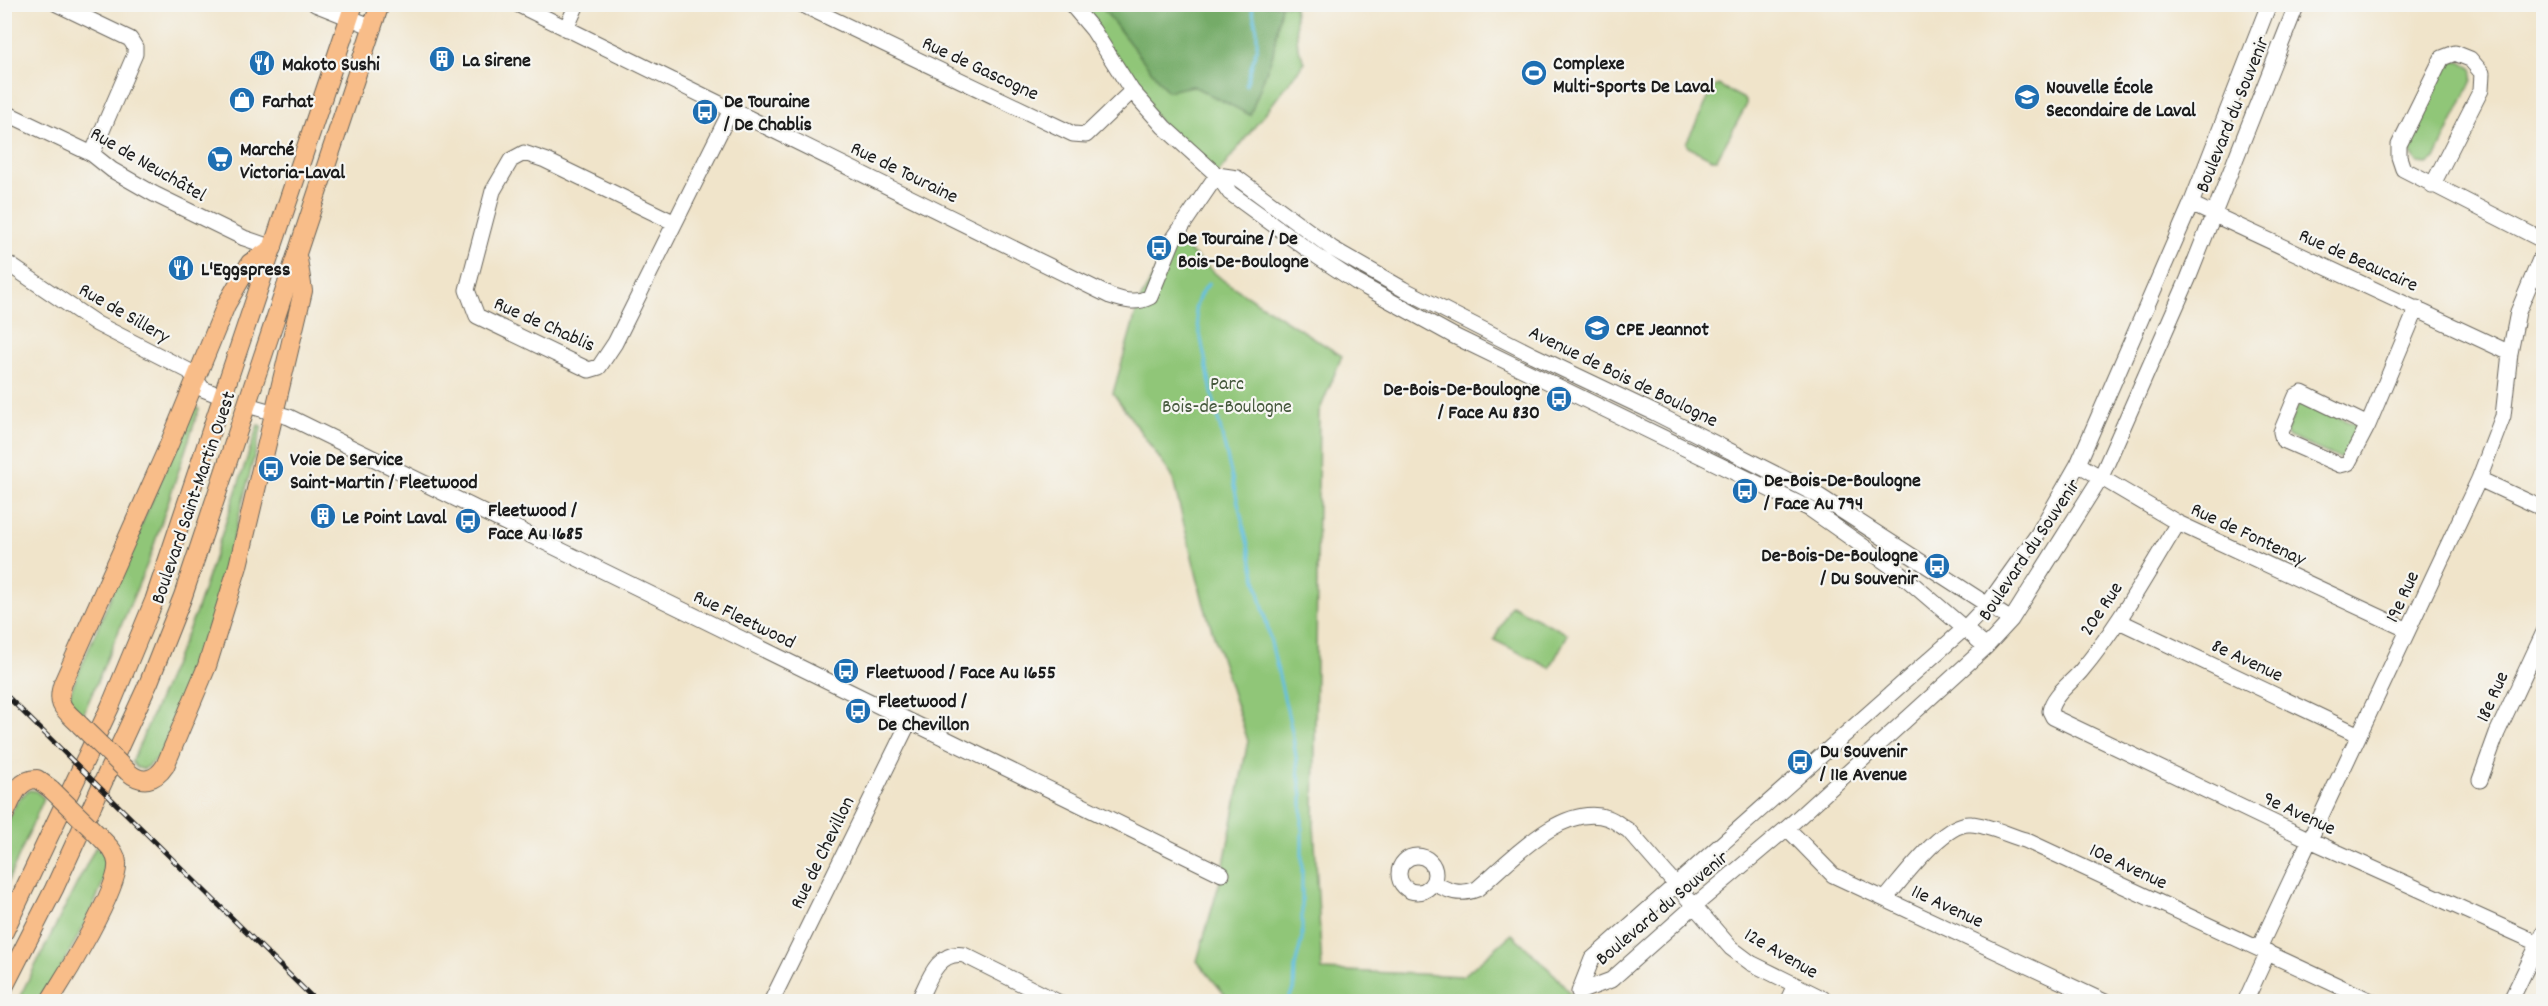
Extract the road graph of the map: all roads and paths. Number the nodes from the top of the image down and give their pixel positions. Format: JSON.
{"nodes":[{"id":1,"x":57,"y":4,"type":"edge"},
{"id":2,"x":315,"y":4,"type":"edge"},
{"id":3,"x":380,"y":4,"type":"edge"},
{"id":4,"x":517,"y":4,"type":"edge"},
{"id":5,"x":577,"y":4,"type":"edge"},
{"id":6,"x":801,"y":4,"type":"edge"},
{"id":7,"x":1071,"y":4,"type":"edge"},
{"id":8,"x":2269,"y":4,"type":"edge"},
{"id":9,"x":2297,"y":4,"type":"edge"},
{"id":10,"x":352,"y":12,"type":"edge"},
{"id":11,"x":373,"y":27,"type":"junction"},
{"id":12,"x":566,"y":29,"type":"junction"},
{"id":13,"x":1132,"y":91,"type":"junction"},
{"id":14,"x":732,"y":108,"type":"junction"},
{"id":15,"x":4,"y":112,"type":"edge"},
{"id":16,"x":92,"y":154,"type":"junction"},
{"id":17,"x":1217,"y":175,"type":"junction"},
{"id":18,"x":2432,"y":186,"type":"junction"},
{"id":19,"x":2190,"y":204,"type":"junction"},
{"id":20,"x":2214,"y":216,"type":"junction"},
{"id":21,"x":673,"y":222,"type":"junction"},
{"id":22,"x":2544,"y":241,"type":"edge"},
{"id":23,"x":273,"y":248,"type":"junction"},
{"id":24,"x":2544,"y":250,"type":"edge"},
{"id":25,"x":298,"y":255,"type":"junction"},
{"id":26,"x":4,"y":261,"type":"edge"},
{"id":27,"x":2417,"y":308,"type":"junction"},
{"id":28,"x":2510,"y":353,"type":"junction"},
{"id":29,"x":195,"y":378,"type":"junction"},
{"id":30,"x":223,"y":397,"type":"junction"},
{"id":31,"x":247,"y":405,"type":"junction"},
{"id":32,"x":276,"y":413,"type":"junction"},
{"id":33,"x":2368,"y":425,"type":"junction"},
{"id":34,"x":2078,"y":464,"type":"junction"},
{"id":35,"x":2102,"y":477,"type":"junction"},
{"id":36,"x":2479,"y":479,"type":"junction"},
{"id":37,"x":2544,"y":509,"type":"edge"},
{"id":38,"x":2178,"y":523,"type":"junction"},
{"id":39,"x":1988,"y":604,"type":"junction"},
{"id":40,"x":2011,"y":620,"type":"junction"},
{"id":41,"x":2119,"y":621,"type":"junction"},
{"id":42,"x":1965,"y":628,"type":"junction"},
{"id":43,"x":2408,"y":630,"type":"junction"},
{"id":44,"x":2544,"y":632,"type":"edge"},
{"id":45,"x":1986,"y":647,"type":"junction"},
{"id":46,"x":2050,"y":711,"type":"joint"},
{"id":47,"x":909,"y":722,"type":"junction"},
{"id":48,"x":2359,"y":735,"type":"junction"},
{"id":49,"x":2480,"y":780,"type":"dead end"},
{"id":50,"x":4,"y":816,"type":"edge"},
{"id":51,"x":1787,"y":828,"type":"junction"},
{"id":52,"x":2310,"y":840,"type":"junction"},
{"id":53,"x":1222,"y":874,"type":"dead end"},
{"id":54,"x":1433,"y":883,"type":"dead end"},
{"id":55,"x":1675,"y":885,"type":"junction"},
{"id":56,"x":1885,"y":899,"type":"junction"},
{"id":57,"x":1693,"y":907,"type":"junction"},
{"id":58,"x":4,"y":932,"type":"edge"},
{"id":59,"x":2541,"y":938,"type":"edge"},
{"id":60,"x":2264,"y":950,"type":"junction"},
{"id":61,"x":1796,"y":985,"type":"junction"},
{"id":62,"x":4,"y":987,"type":"edge"},
{"id":63,"x":2372,"y":1001,"type":"edge"},
{"id":64,"x":49,"y":1002,"type":"edge"},
{"id":65,"x":771,"y":1002,"type":"edge"},
{"id":66,"x":918,"y":1002,"type":"edge"},
{"id":67,"x":1058,"y":1002,"type":"edge"},
{"id":68,"x":1787,"y":1002,"type":"edge"},
{"id":69,"x":1830,"y":1002,"type":"edge"},
{"id":70,"x":2105,"y":1002,"type":"edge"},
{"id":71,"x":2245,"y":1002,"type":"edge"},
{"id":72,"x":2510,"y":1002,"type":"edge"}],
"edges":[{"from":1,"to":16,"type":"street"},
{"from":2,"to":10,"type":"street"},
{"from":3,"to":11,"type":"main road","name":"Boulevard Saint-Martin Ouest"},
{"from":4,"to":12,"type":"street","name":"Rue de Touraine"},
{"from":5,"to":12,"type":"street"},
{"from":6,"to":13,"type":"street","name":"Rue de Gascogne"},
{"from":7,"to":13,"type":"street","name":"Avenue de Bois de Boulogne"},
{"from":8,"to":19,"type":"street","name":"Boulevard du Souvenir"},
{"from":9,"to":20,"type":"street","name":"Boulevard du Souvenir"},
{"from":10,"to":11,"type":"street"},
{"from":10,"to":23,"type":"main road","name":"Boulevard Saint-Martin Ouest"},
{"from":11,"to":25,"type":"main road","name":"Boulevard Saint-Martin Ouest"},
{"from":12,"to":14,"type":"street","name":"Rue de Touraine"},
{"from":13,"to":17,"type":"street","name":"Avenue de Bois de Boulogne"},
{"from":14,"to":17,"type":"street","name":"Rue de Touraine"},
{"from":14,"to":21,"type":"street","name":"Rue de Chablis"},
{"from":15,"to":16,"type":"street","name":"Rue de Neuchâtel"},
{"from":16,"to":23,"type":"street","name":"Rue de Neuchâtel"},
{"from":17,"to":39,"type":"street","name":"Avenue de Bois de Boulogne"},
{"from":17,"to":42,"type":"street","name":"Avenue de Bois de Boulogne"},
{"from":18,"to":18,"type":"street"},
{"from":18,"to":22,"type":"street"},
{"from":19,"to":20,"type":"street","name":"Rue de Beaucaire"},
{"from":19,"to":34,"type":"street","name":"Boulevard du Souvenir"},
{"from":20,"to":27,"type":"street","name":"Rue de Beaucaire"},
{"from":20,"to":35,"type":"street","name":"Boulevard du Souvenir"},
{"from":21,"to":21,"type":"street","name":"Rue de Chablis"},
{"from":23,"to":29,"type":"main road"},
{"from":23,"to":30,"type":"main road","name":"Boulevard Saint-Martin Ouest"},
{"from":24,"to":28,"type":"street","name":"19e Rue"},
{"from":25,"to":31,"type":"main road","name":"Boulevard Saint-Martin Ouest"},
{"from":25,"to":32,"type":"main road"},
{"from":26,"to":29,"type":"street","name":"Rue de Sillery"},
{"from":27,"to":28,"type":"street","name":"Rue de Beaucaire"},
{"from":27,"to":33,"type":"street"},
{"from":28,"to":36,"type":"street","name":"19e Rue"},
{"from":29,"to":30,"type":"street","name":"Rue de Sillery"},
{"from":29,"to":32,"type":"main road","bridge":true},
{"from":30,"to":58,"type":"main road","name":"Boulevard Saint-Martin Ouest"},
{"from":31,"to":32,"type":"street","name":"Rue Fleetwood"},
{"from":31,"to":62,"type":"main road","name":"Boulevard Saint-Martin Ouest"},
{"from":32,"to":47,"type":"street","name":"Rue Fleetwood"},
{"from":33,"to":33,"type":"street"},
{"from":34,"to":35,"type":"street","name":"Rue de Fontenay"},
{"from":34,"to":39,"type":"street","name":"Boulevard du Souvenir"},
{"from":35,"to":38,"type":"street","name":"Rue de Fontenay"},
{"from":35,"to":40,"type":"street","name":"Boulevard du Souvenir"},
{"from":36,"to":37,"type":"street"},
{"from":36,"to":43,"type":"street","name":"19e Rue"},
{"from":38,"to":41,"type":"street","name":"20e Rue"},
{"from":38,"to":43,"type":"street","name":"Rue de Fontenay"},
{"from":39,"to":40,"type":"street","name":"Avenue de Bois de Boulogne"},
{"from":39,"to":42,"type":"street","name":"Boulevard du Souvenir"},
{"from":40,"to":45,"type":"street","name":"Boulevard du Souvenir"},
{"from":41,"to":46,"type":"street","name":"20e Rue"},
{"from":41,"to":48,"type":"street","name":"8e Avenue"},
{"from":42,"to":45,"type":"street","name":"Avenue de Bois de Boulogne"},
{"from":42,"to":55,"type":"street","name":"Boulevard du Souvenir"},
{"from":43,"to":48,"type":"street","name":"19e Rue"},
{"from":44,"to":49,"type":"street","name":"18e Rue"},
{"from":45,"to":51,"type":"street","name":"Boulevard du Souvenir"},
{"from":46,"to":52,"type":"street","name":"9e Avenue"},
{"from":47,"to":53,"type":"street","name":"Rue Fleetwood"},
{"from":47,"to":65,"type":"street","name":"Rue de Chevillon"},
{"from":48,"to":52,"type":"street","name":"19e Rue"},
{"from":50,"to":64,"type":"main road","bridge":true},
{"from":51,"to":56,"type":"street","name":"11e Avenue"},
{"from":51,"to":57,"type":"street","name":"Boulevard du Souvenir"},
{"from":52,"to":59,"type":"street","name":"9e Avenue"},
{"from":52,"to":60,"type":"street","name":"19e Rue"},
{"from":54,"to":55,"type":"street","name":"12e Avenue"},
{"from":55,"to":57,"type":"street","name":"12e Avenue"},
{"from":55,"to":57,"type":"street","name":"Boulevard du Souvenir"},
{"from":56,"to":60,"type":"street","name":"10e Avenue"},
{"from":56,"to":70,"type":"street","name":"11e Avenue"},
{"from":57,"to":61,"type":"street","name":"12e Avenue"},
{"from":59,"to":72,"type":"street"},
{"from":60,"to":63,"type":"street","name":"10e Avenue"},
{"from":60,"to":71,"type":"street","name":"19e Rue"},
{"from":61,"to":68,"type":"street"},
{"from":61,"to":69,"type":"street","name":"12e Avenue"},
{"from":66,"to":67,"type":"street"}]}
